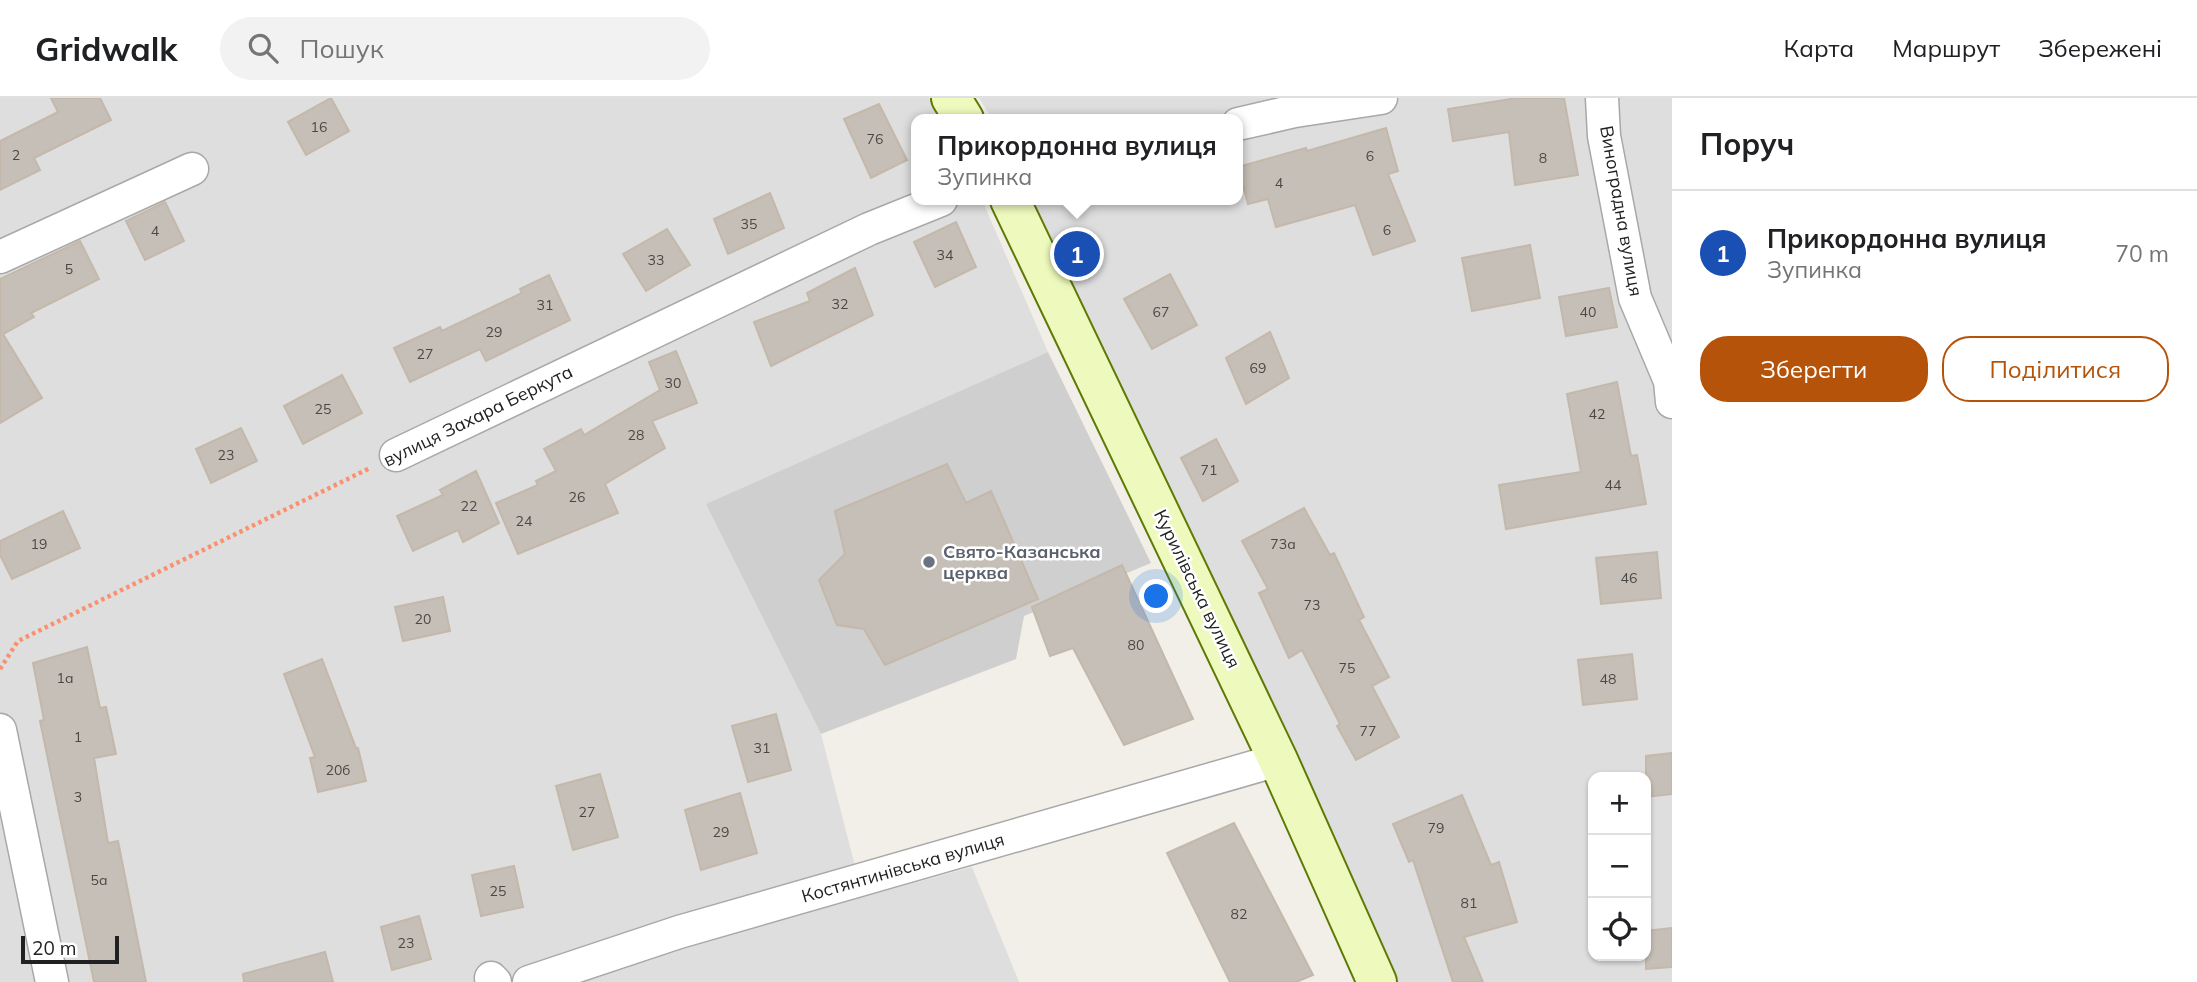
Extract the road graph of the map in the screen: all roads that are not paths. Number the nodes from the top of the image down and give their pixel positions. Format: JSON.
{"nodes":[{"id":1,"x":951,"y":98,"type":"edge"},
{"id":2,"x":1381,"y":98,"type":"edge"},
{"id":3,"x":1602,"y":98,"type":"edge"},
{"id":4,"x":961,"y":114,"type":"edge"},
{"id":5,"x":1243,"y":123,"type":"edge"},
{"id":6,"x":192,"y":169,"type":"dead end"},
{"id":7,"x":929,"y":205,"type":"edge"},
{"id":8,"x":1012,"y":205,"type":"edge"},
{"id":9,"x":0,"y":257,"type":"edge"},
{"id":10,"x":1672,"y":402,"type":"edge"},
{"id":11,"x":396,"y":455,"type":"road end"},
{"id":12,"x":0,"y":730,"type":"edge"},
{"id":13,"x":1278,"y":760,"type":"junction"},
{"id":14,"x":52,"y":982,"type":"edge"},
{"id":15,"x":529,"y":982,"type":"edge"},
{"id":16,"x":1377,"y":982,"type":"edge"}],
"edges":[{"from":1,"to":4,"type":"main road"},
{"from":2,"to":5,"type":"street"},
{"from":3,"to":10,"type":"street","name":"Виноградна вулиця"},
{"from":6,"to":9,"type":"street"},
{"from":7,"to":11,"type":"street","name":"вулиця Захара Беркута"},
{"from":8,"to":13,"type":"main road","name":"Курилівська вулиця"},
{"from":12,"to":14,"type":"street"},
{"from":13,"to":15,"type":"street","name":"Костянтинівська вулиця"},
{"from":13,"to":16,"type":"main road","name":"Курилівська вулиця"}]}
